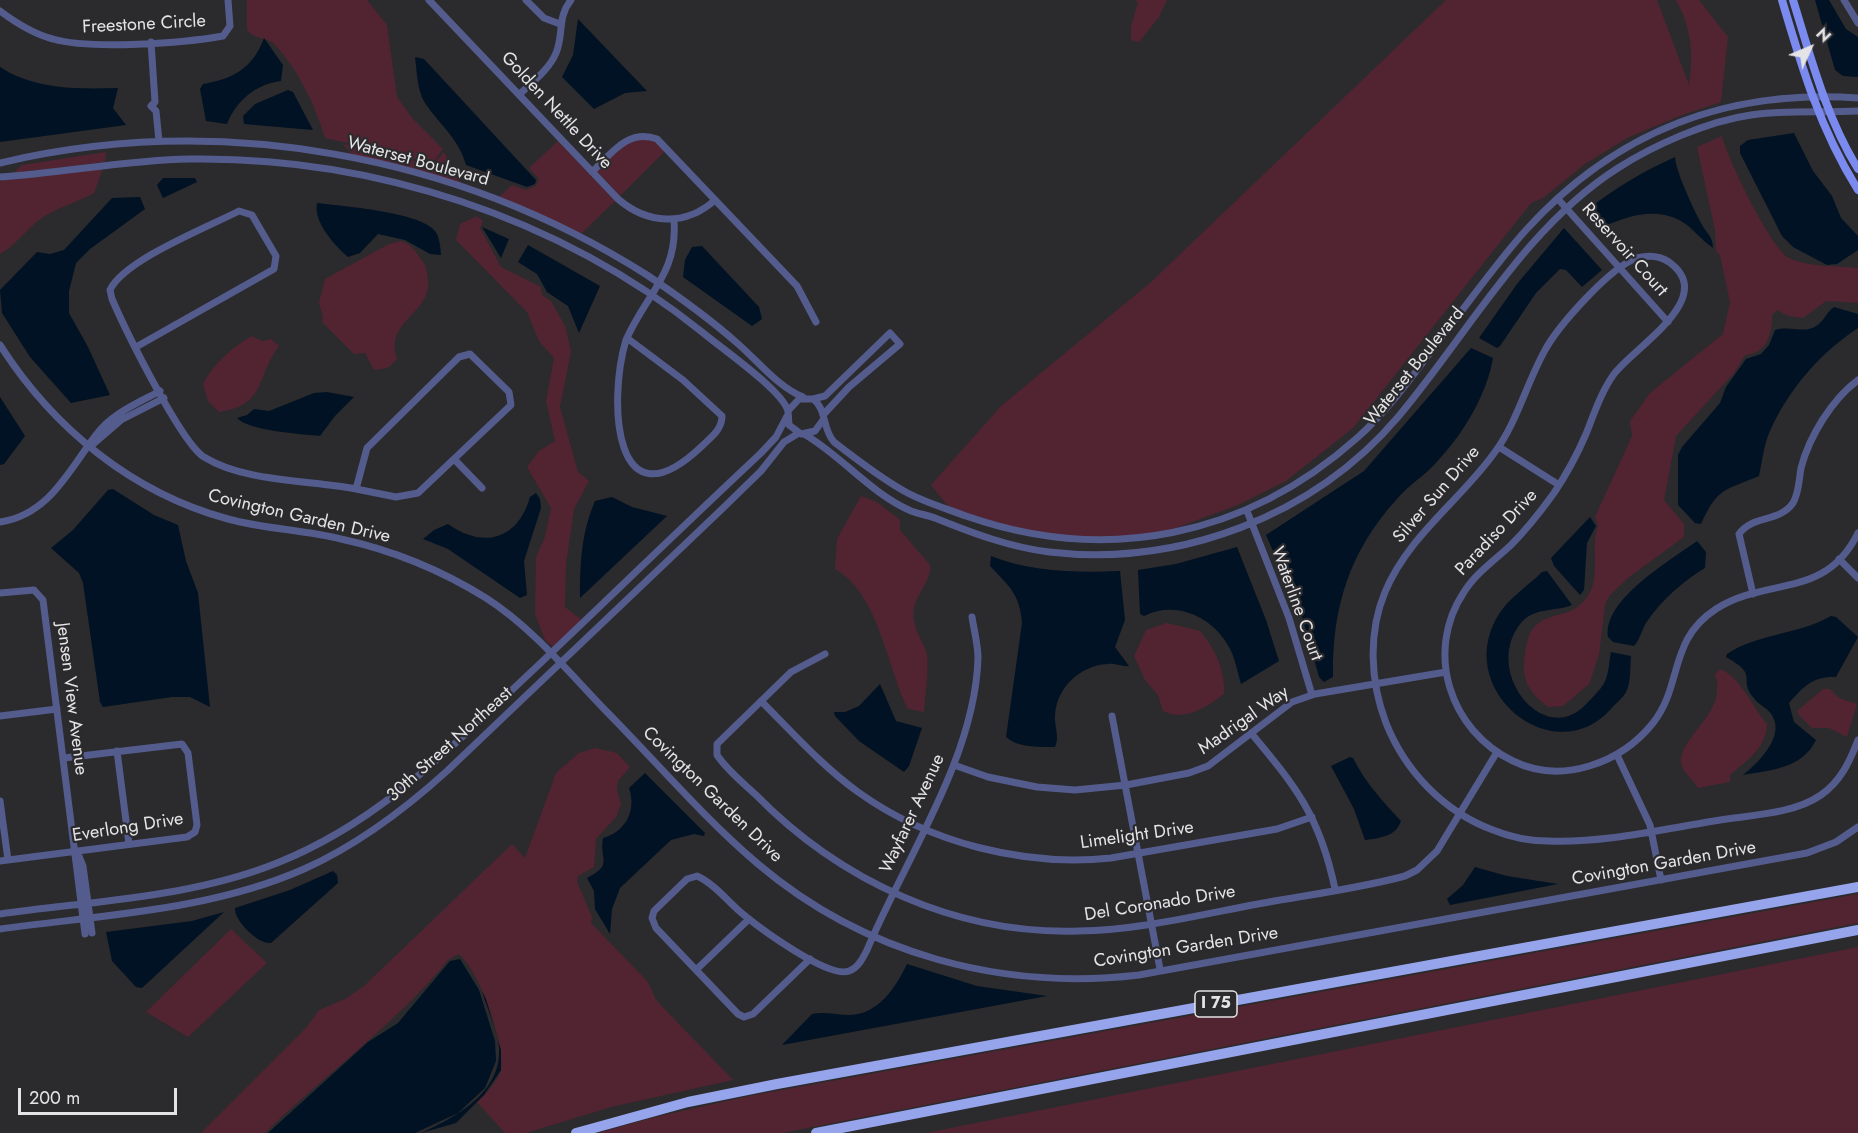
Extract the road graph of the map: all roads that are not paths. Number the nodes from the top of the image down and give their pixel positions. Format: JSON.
{"nodes":[{"id":1,"x":228,"y":0,"type":"edge"},
{"id":2,"x":429,"y":0,"type":"edge"},
{"id":3,"x":526,"y":0,"type":"edge"},
{"id":4,"x":571,"y":0,"type":"edge"},
{"id":5,"x":1782,"y":0,"type":"edge"},
{"id":6,"x":1793,"y":0,"type":"edge"},
{"id":7,"x":1844,"y":0,"type":"edge"},
{"id":8,"x":0,"y":11,"type":"edge"},
{"id":9,"x":1858,"y":22,"type":"edge"},
{"id":10,"x":560,"y":24,"type":"junction"},
{"id":11,"x":151,"y":42,"type":"junction"},
{"id":12,"x":519,"y":95,"type":"junction"},
{"id":13,"x":1823,"y":95,"type":"junction"},
{"id":14,"x":1810,"y":96,"type":"junction"},
{"id":15,"x":1858,"y":98,"type":"edge"},
{"id":16,"x":1858,"y":111,"type":"edge"},
{"id":17,"x":1817,"y":112,"type":"junction"},
{"id":18,"x":1830,"y":113,"type":"junction"},
{"id":19,"x":159,"y":141,"type":"junction"},
{"id":20,"x":0,"y":163,"type":"edge"},
{"id":21,"x":1858,"y":169,"type":"edge"},
{"id":22,"x":592,"y":172,"type":"junction"},
{"id":23,"x":0,"y":177,"type":"edge"},
{"id":24,"x":1858,"y":190,"type":"edge"},
{"id":25,"x":1558,"y":199,"type":"junction"},
{"id":26,"x":715,"y":200,"type":"junction"},
{"id":27,"x":1566,"y":208,"type":"junction"},
{"id":28,"x":674,"y":220,"type":"junction"},
{"id":29,"x":1621,"y":269,"type":"junction"},
{"id":30,"x":658,"y":283,"type":"junction"},
{"id":31,"x":650,"y":295,"type":"junction"},
{"id":32,"x":816,"y":322,"type":"dead end"},
{"id":33,"x":1668,"y":322,"type":"junction"},
{"id":34,"x":627,"y":338,"type":"junction"},
{"id":35,"x":0,"y":345,"type":"edge"},
{"id":36,"x":136,"y":347,"type":"junction"},
{"id":37,"x":1858,"y":380,"type":"edge"},
{"id":38,"x":160,"y":391,"type":"junction"},
{"id":39,"x":164,"y":398,"type":"junction"},
{"id":40,"x":809,"y":398,"type":"junction"},
{"id":41,"x":787,"y":413,"type":"junction"},
{"id":42,"x":823,"y":418,"type":"junction"},
{"id":43,"x":801,"y":433,"type":"junction"},
{"id":44,"x":90,"y":447,"type":"junction"},
{"id":45,"x":1499,"y":447,"type":"junction"},
{"id":46,"x":455,"y":460,"type":"junction"},
{"id":47,"x":1559,"y":485,"type":"junction"},
{"id":48,"x":482,"y":488,"type":"dead end"},
{"id":49,"x":356,"y":489,"type":"junction"},
{"id":50,"x":1247,"y":512,"type":"junction"},
{"id":51,"x":0,"y":522,"type":"edge"},
{"id":52,"x":1252,"y":523,"type":"junction"},
{"id":53,"x":1858,"y":533,"type":"edge"},
{"id":54,"x":1839,"y":560,"type":"junction"},
{"id":55,"x":1858,"y":578,"type":"edge"},
{"id":56,"x":0,"y":593,"type":"edge"},
{"id":57,"x":1753,"y":594,"type":"junction"},
{"id":58,"x":972,"y":617,"type":"dead end"},
{"id":59,"x":550,"y":654,"type":"junction"},
{"id":60,"x":825,"y":654,"type":"dead end"},
{"id":61,"x":560,"y":664,"type":"junction"},
{"id":62,"x":1446,"y":672,"type":"junction"},
{"id":63,"x":1376,"y":685,"type":"junction"},
{"id":64,"x":1312,"y":695,"type":"junction"},
{"id":65,"x":761,"y":700,"type":"junction"},
{"id":66,"x":57,"y":709,"type":"junction"},
{"id":67,"x":0,"y":716,"type":"edge"},
{"id":68,"x":1112,"y":716,"type":"dead end"},
{"id":69,"x":1251,"y":733,"type":"junction"},
{"id":70,"x":1858,"y":740,"type":"edge"},
{"id":71,"x":117,"y":751,"type":"junction"},
{"id":72,"x":1497,"y":752,"type":"junction"},
{"id":73,"x":1617,"y":754,"type":"junction"},
{"id":74,"x":64,"y":758,"type":"junction"},
{"id":75,"x":954,"y":765,"type":"junction"},
{"id":76,"x":1126,"y":786,"type":"junction"},
{"id":77,"x":0,"y":801,"type":"edge"},
{"id":78,"x":1459,"y":813,"type":"junction"},
{"id":79,"x":1312,"y":817,"type":"junction"},
{"id":80,"x":1858,"y":827,"type":"edge"},
{"id":81,"x":925,"y":829,"type":"junction"},
{"id":82,"x":1652,"y":832,"type":"junction"},
{"id":83,"x":129,"y":844,"type":"junction"},
{"id":84,"x":76,"y":851,"type":"junction"},
{"id":85,"x":1138,"y":854,"type":"junction"},
{"id":86,"x":4,"y":861,"type":"edge"},
{"id":87,"x":1661,"y":880,"type":"junction"},
{"id":88,"x":1858,"y":887,"type":"edge"},
{"id":89,"x":1335,"y":890,"type":"junction"},
{"id":90,"x":893,"y":893,"type":"junction"},
{"id":91,"x":88,"y":902,"type":"junction"},
{"id":92,"x":80,"y":903,"type":"junction"},
{"id":93,"x":0,"y":914,"type":"edge"},
{"id":94,"x":86,"y":917,"type":"junction"},
{"id":95,"x":749,"y":919,"type":"junction"},
{"id":96,"x":1150,"y":924,"type":"junction"},
{"id":97,"x":0,"y":929,"type":"edge"},
{"id":98,"x":1858,"y":930,"type":"edge"},
{"id":99,"x":88,"y":933,"type":"dead end"},
{"id":100,"x":873,"y":936,"type":"junction"},
{"id":101,"x":810,"y":959,"type":"junction"},
{"id":102,"x":1160,"y":969,"type":"junction"},
{"id":103,"x":696,"y":970,"type":"junction"},
{"id":104,"x":576,"y":1133,"type":"edge"},
{"id":105,"x":816,"y":1133,"type":"edge"}],
"edges":[{"from":1,"to":11,"type":"street","name":"Freestone Circle"},
{"from":2,"to":12,"type":"street","name":"Golden Nettle Drive"},
{"from":3,"to":10,"type":"street"},
{"from":4,"to":10,"type":"street"},
{"from":5,"to":14,"type":"main road"},
{"from":6,"to":13,"type":"main road"},
{"from":7,"to":9,"type":"street"},
{"from":8,"to":11,"type":"street","name":"Freestone Circle"},
{"from":10,"to":12,"type":"street"},
{"from":11,"to":19,"type":"street"},
{"from":12,"to":22,"type":"street","name":"Golden Nettle Drive"},
{"from":13,"to":14,"type":"street","name":"Waterset Boulevard"},
{"from":13,"to":15,"type":"street","name":"Waterset Boulevard"},
{"from":13,"to":18,"type":"main road"},
{"from":14,"to":17,"type":"main road"},
{"from":14,"to":25,"type":"street","name":"Waterset Boulevard"},
{"from":16,"to":18,"type":"street","name":"Waterset Boulevard"},
{"from":17,"to":18,"type":"street","name":"Waterset Boulevard"},
{"from":17,"to":24,"type":"main road"},
{"from":17,"to":27,"type":"street","name":"Waterset Boulevard"},
{"from":18,"to":21,"type":"main road"},
{"from":19,"to":20,"type":"street","name":"Waterset Boulevard"},
{"from":19,"to":30,"type":"street","name":"Waterset Boulevard"},
{"from":22,"to":26,"type":"street"},
{"from":22,"to":28,"type":"street","name":"Golden Nettle Drive"},
{"from":23,"to":31,"type":"street","name":"Waterset Boulevard"},
{"from":25,"to":27,"type":"street","name":"Reservoir Court"},
{"from":25,"to":50,"type":"street","name":"Waterset Boulevard"},
{"from":26,"to":28,"type":"street"},
{"from":26,"to":32,"type":"street"},
{"from":27,"to":29,"type":"street","name":"Reservoir Court"},
{"from":27,"to":52,"type":"street","name":"Waterset Boulevard"},
{"from":28,"to":30,"type":"street"},
{"from":29,"to":33,"type":"street","name":"Reservoir Court"},
{"from":29,"to":33,"type":"street","name":"Paradiso Drive"},
{"from":29,"to":45,"type":"street","name":"Silver Sun Drive"},
{"from":30,"to":31,"type":"street"},
{"from":30,"to":40,"type":"street","name":"Waterset Boulevard"},
{"from":31,"to":34,"type":"street"},
{"from":31,"to":41,"type":"street","name":"Waterset Boulevard"},
{"from":33,"to":47,"type":"street","name":"Paradiso Drive"},
{"from":34,"to":34,"type":"street"},
{"from":35,"to":44,"type":"street","name":"Covington Garden Drive"},
{"from":36,"to":36,"type":"street"},
{"from":36,"to":38,"type":"street"},
{"from":37,"to":57,"type":"street"},
{"from":38,"to":39,"type":"street"},
{"from":38,"to":44,"type":"street"},
{"from":39,"to":44,"type":"street"},
{"from":39,"to":49,"type":"street"},
{"from":40,"to":41,"type":"street"},
{"from":40,"to":42,"type":"street"},
{"from":40,"to":42,"type":"street"},
{"from":41,"to":43,"type":"street"},
{"from":41,"to":59,"type":"street","name":"30th Street Northeast"},
{"from":42,"to":43,"type":"street"},
{"from":42,"to":50,"type":"street","name":"Waterset Boulevard"},
{"from":43,"to":52,"type":"street","name":"Waterset Boulevard"},
{"from":43,"to":61,"type":"street","name":"30th Street Northeast"},
{"from":44,"to":51,"type":"street"},
{"from":44,"to":59,"type":"street","name":"Covington Garden Drive"},
{"from":45,"to":47,"type":"street"},
{"from":45,"to":63,"type":"street","name":"Silver Sun Drive"},
{"from":46,"to":48,"type":"street"},
{"from":46,"to":49,"type":"street"},
{"from":46,"to":49,"type":"street"},
{"from":47,"to":62,"type":"street","name":"Paradiso Drive"},
{"from":50,"to":52,"type":"street","name":"Waterline Court"},
{"from":52,"to":64,"type":"street","name":"Waterline Court"},
{"from":53,"to":54,"type":"street","name":"Paradiso Drive"},
{"from":54,"to":55,"type":"street"},
{"from":54,"to":57,"type":"street","name":"Paradiso Drive"},
{"from":56,"to":66,"type":"street","name":"Jensen View Avenue"},
{"from":57,"to":73,"type":"street","name":"Paradiso Drive"},
{"from":58,"to":75,"type":"street","name":"Wayfarer Avenue"},
{"from":59,"to":61,"type":"street","name":"Covington Garden Drive"},
{"from":59,"to":91,"type":"street","name":"30th Street Northeast"},
{"from":60,"to":65,"type":"street","name":"Del Coronado Drive"},
{"from":61,"to":94,"type":"street","name":"30th Street Northeast"},
{"from":61,"to":100,"type":"street","name":"Covington Garden Drive"},
{"from":62,"to":63,"type":"street","name":"Madrigal Way"},
{"from":62,"to":72,"type":"street","name":"Paradiso Drive"},
{"from":63,"to":64,"type":"street","name":"Madrigal Way"},
{"from":63,"to":78,"type":"street","name":"Silver Sun Drive"},
{"from":64,"to":69,"type":"street","name":"Madrigal Way"},
{"from":65,"to":81,"type":"street","name":"Limelight Drive"},
{"from":65,"to":90,"type":"street","name":"Del Coronado Drive"},
{"from":66,"to":67,"type":"street"},
{"from":66,"to":74,"type":"street","name":"Jensen View Avenue"},
{"from":68,"to":76,"type":"street"},
{"from":69,"to":76,"type":"street","name":"Madrigal Way"},
{"from":69,"to":79,"type":"street"},
{"from":70,"to":82,"type":"street","name":"Silver Sun Drive"},
{"from":71,"to":74,"type":"street","name":"Everlong Drive"},
{"from":71,"to":83,"type":"street"},
{"from":71,"to":83,"type":"street","name":"Everlong Drive"},
{"from":72,"to":73,"type":"street","name":"Paradiso Drive"},
{"from":72,"to":78,"type":"street","name":"Del Coronado Drive"},
{"from":73,"to":82,"type":"street"},
{"from":74,"to":84,"type":"street","name":"Jensen View Avenue"},
{"from":75,"to":76,"type":"street","name":"Madrigal Way"},
{"from":75,"to":81,"type":"street","name":"Wayfarer Avenue"},
{"from":76,"to":85,"type":"street"},
{"from":77,"to":86,"type":"street"},
{"from":78,"to":82,"type":"street","name":"Silver Sun Drive"},
{"from":78,"to":89,"type":"street","name":"Del Coronado Drive"},
{"from":79,"to":85,"type":"street","name":"Limelight Drive"},
{"from":79,"to":89,"type":"street"},
{"from":80,"to":87,"type":"street","name":"Covington Garden Drive"},
{"from":81,"to":85,"type":"street","name":"Limelight Drive"},
{"from":81,"to":90,"type":"street","name":"Wayfarer Avenue"},
{"from":82,"to":87,"type":"street"},
{"from":83,"to":84,"type":"street","name":"Everlong Drive"},
{"from":84,"to":86,"type":"street","name":"Everlong Drive"},
{"from":84,"to":91,"type":"street"},
{"from":84,"to":92,"type":"street"},
{"from":85,"to":96,"type":"street"},
{"from":87,"to":102,"type":"street","name":"Covington Garden Drive"},
{"from":88,"to":104,"type":"highway","number":"I 75"},
{"from":89,"to":96,"type":"street","name":"Del Coronado Drive"},
{"from":90,"to":96,"type":"street","name":"Del Coronado Drive"},
{"from":90,"to":100,"type":"street","name":"Wayfarer Avenue"},
{"from":91,"to":92,"type":"street","name":"30th Street Northeast"},
{"from":91,"to":94,"type":"street"},
{"from":92,"to":93,"type":"street","name":"30th Street Northeast"},
{"from":92,"to":94,"type":"street"},
{"from":94,"to":97,"type":"street","name":"30th Street Northeast"},
{"from":94,"to":99,"type":"street"},
{"from":95,"to":101,"type":"street","name":"Wayfarer Avenue"},
{"from":95,"to":103,"type":"street"},
{"from":95,"to":103,"type":"street","name":"Wayfarer Avenue"},
{"from":96,"to":102,"type":"street"},
{"from":98,"to":105,"type":"highway"},
{"from":100,"to":101,"type":"street","name":"Wayfarer Avenue"},
{"from":100,"to":102,"type":"street","name":"Covington Garden Drive"},
{"from":101,"to":103,"type":"street","name":"Wayfarer Avenue"}]}
